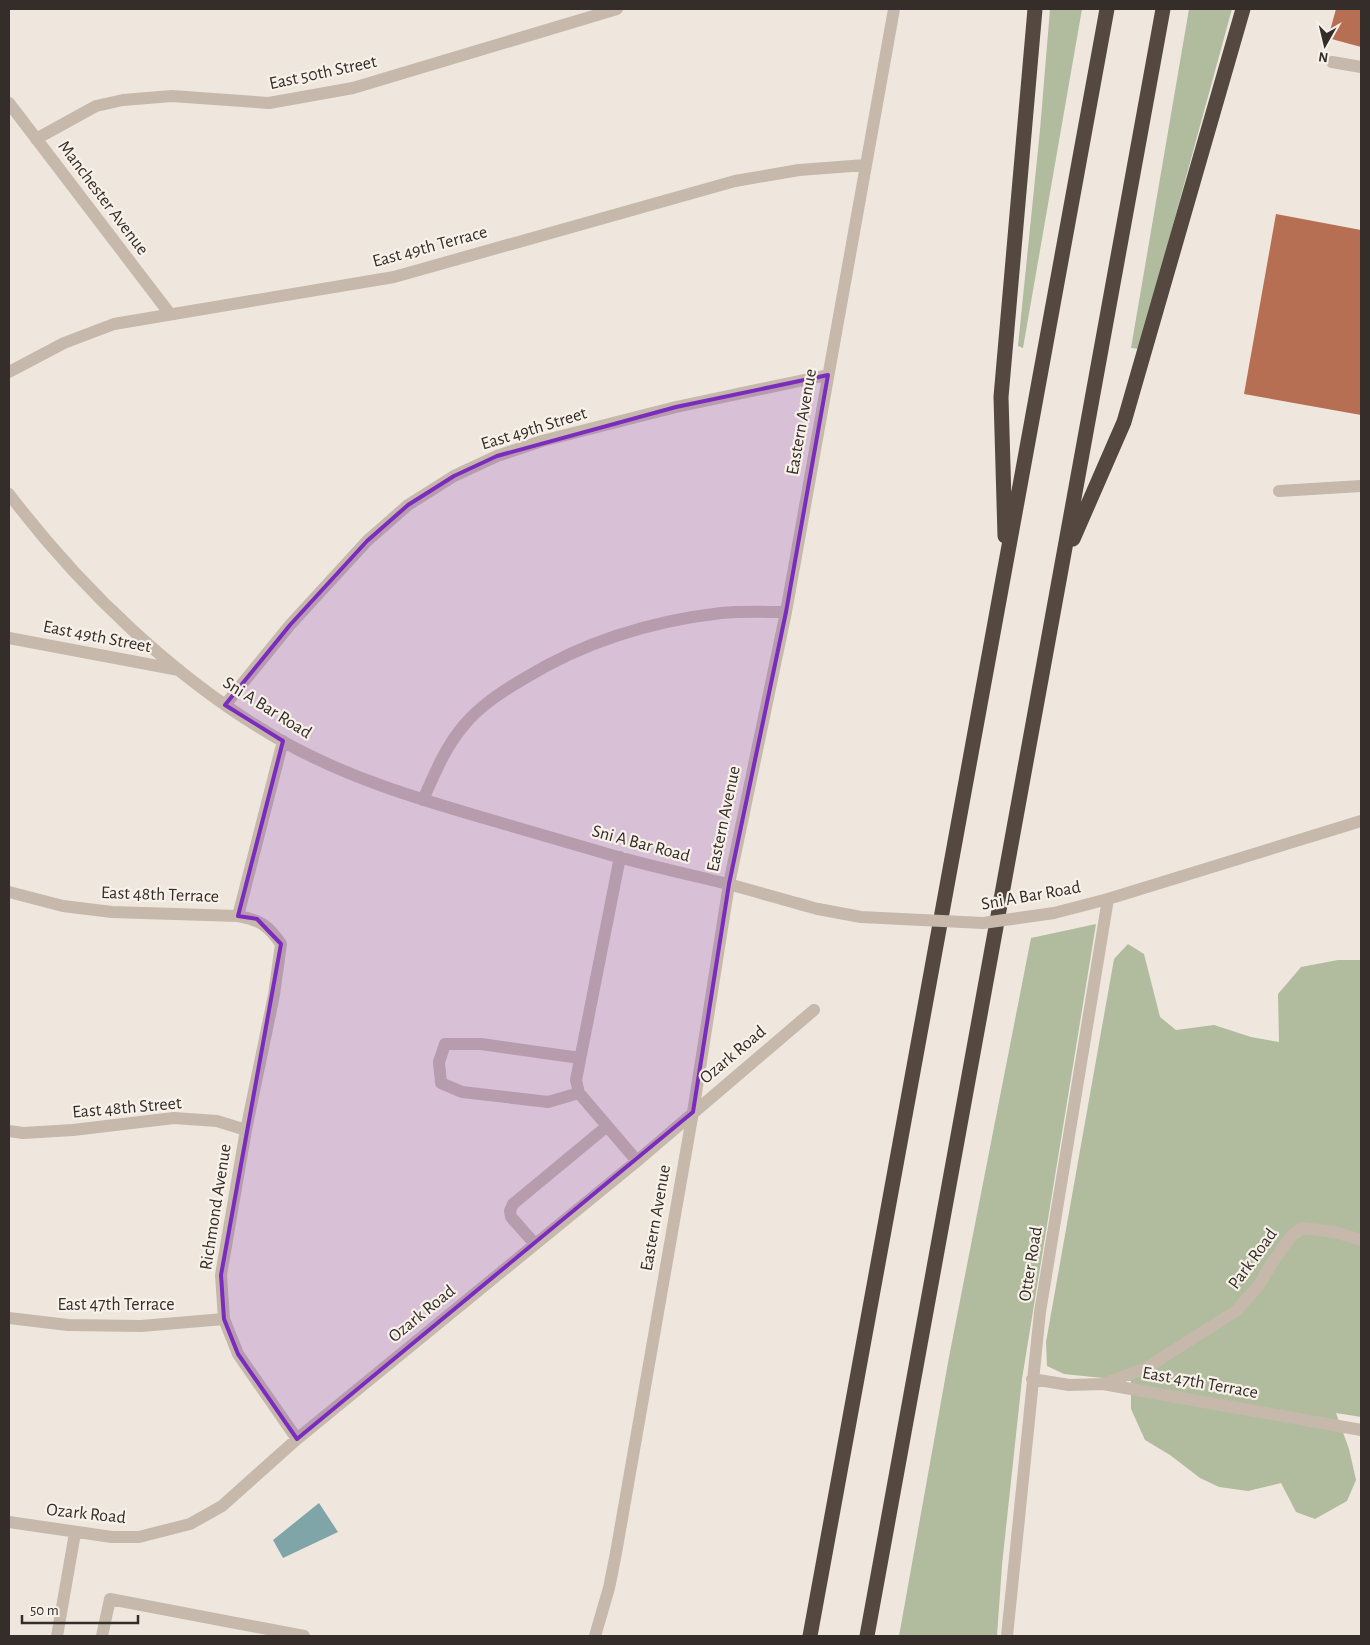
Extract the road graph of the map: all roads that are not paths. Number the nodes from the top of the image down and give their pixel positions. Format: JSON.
{"nodes":[{"id":1,"x":617,"y":9,"type":"edge"},
{"id":2,"x":894,"y":9,"type":"edge"},
{"id":3,"x":1035,"y":9,"type":"edge"},
{"id":4,"x":1107,"y":9,"type":"edge"},
{"id":5,"x":1163,"y":9,"type":"edge"},
{"id":6,"x":1243,"y":9,"type":"edge"},
{"id":7,"x":1332,"y":62,"type":"dead end"},
{"id":8,"x":1361,"y":67,"type":"edge"},
{"id":9,"x":9,"y":104,"type":"edge"},
{"id":10,"x":36,"y":139,"type":"junction"},
{"id":11,"x":865,"y":165,"type":"junction"},
{"id":12,"x":170,"y":314,"type":"junction"},
{"id":13,"x":9,"y":372,"type":"edge"},
{"id":14,"x":828,"y":375,"type":"junction"},
{"id":15,"x":1361,"y":486,"type":"edge"},
{"id":16,"x":1278,"y":491,"type":"dead end"},
{"id":17,"x":9,"y":494,"type":"edge"},
{"id":18,"x":1062,"y":564,"type":"junction"},
{"id":19,"x":1005,"y":568,"type":"junction"},
{"id":20,"x":786,"y":612,"type":"junction"},
{"id":21,"x":9,"y":638,"type":"edge"},
{"id":22,"x":179,"y":670,"type":"junction"},
{"id":23,"x":225,"y":705,"type":"junction"},
{"id":24,"x":282,"y":741,"type":"junction"},
{"id":25,"x":423,"y":800,"type":"junction"},
{"id":26,"x":1361,"y":821,"type":"edge"},
{"id":27,"x":620,"y":858,"type":"junction"},
{"id":28,"x":728,"y":884,"type":"junction"},
{"id":29,"x":9,"y":892,"type":"edge"},
{"id":30,"x":1108,"y":899,"type":"junction"},
{"id":31,"x":238,"y":916,"type":"junction"},
{"id":32,"x":279,"y":963,"type":"joint"},
{"id":33,"x":814,"y":1010,"type":"dead end"},
{"id":34,"x":580,"y":1058,"type":"junction"},
{"id":35,"x":579,"y":1093,"type":"junction"},
{"id":36,"x":693,"y":1112,"type":"junction"},
{"id":37,"x":606,"y":1127,"type":"junction"},
{"id":38,"x":246,"y":1130,"type":"junction"},
{"id":39,"x":9,"y":1131,"type":"edge"},
{"id":40,"x":636,"y":1161,"type":"junction"},
{"id":41,"x":1361,"y":1240,"type":"edge"},
{"id":42,"x":535,"y":1244,"type":"junction"},
{"id":43,"x":9,"y":1318,"type":"edge"},
{"id":44,"x":224,"y":1319,"type":"junction"},
{"id":45,"x":1032,"y":1379,"type":"junction"},
{"id":46,"x":1103,"y":1384,"type":"junction"},
{"id":47,"x":1361,"y":1430,"type":"edge"},
{"id":48,"x":297,"y":1439,"type":"junction"},
{"id":49,"x":9,"y":1522,"type":"edge"},
{"id":50,"x":75,"y":1533,"type":"junction"},
{"id":51,"x":57,"y":1636,"type":"edge"},
{"id":52,"x":102,"y":1636,"type":"edge"},
{"id":53,"x":304,"y":1636,"type":"edge"},
{"id":54,"x":595,"y":1636,"type":"edge"},
{"id":55,"x":810,"y":1636,"type":"edge"},
{"id":56,"x":867,"y":1636,"type":"edge"},
{"id":57,"x":1007,"y":1636,"type":"edge"}],
"edges":[{"from":1,"to":10,"type":"street","name":"East 50th Street"},
{"from":2,"to":11,"type":"street","name":"Eastern Avenue"},
{"from":3,"to":19,"type":"highway"},
{"from":4,"to":19,"type":"highway"},
{"from":5,"to":18,"type":"highway"},
{"from":6,"to":18,"type":"highway"},
{"from":7,"to":8,"type":"street"},
{"from":9,"to":10,"type":"street","name":"Manchester Avenue"},
{"from":10,"to":12,"type":"street","name":"Manchester Avenue"},
{"from":11,"to":12,"type":"street","name":"East 49th Terrace"},
{"from":11,"to":14,"type":"street","name":"Eastern Avenue"},
{"from":12,"to":13,"type":"street","name":"East 49th Terrace"},
{"from":14,"to":20,"type":"street","name":"Eastern Avenue"},
{"from":14,"to":23,"type":"street","name":"East 49th Street"},
{"from":15,"to":16,"type":"street"},
{"from":17,"to":22,"type":"street","name":"Sni A Bar Road"},
{"from":18,"to":56,"type":"highway"},
{"from":19,"to":55,"type":"highway"},
{"from":20,"to":25,"type":"street"},
{"from":20,"to":28,"type":"street","name":"Eastern Avenue"},
{"from":21,"to":22,"type":"street","name":"East 49th Street"},
{"from":22,"to":23,"type":"street","name":"Sni A Bar Road"},
{"from":23,"to":24,"type":"street","name":"Sni A Bar Road"},
{"from":24,"to":25,"type":"street","name":"Sni A Bar Road"},
{"from":24,"to":31,"type":"street"},
{"from":25,"to":27,"type":"street","name":"Sni A Bar Road"},
{"from":26,"to":30,"type":"street","name":"Sni A Bar Road"},
{"from":27,"to":28,"type":"street","name":"Sni A Bar Road"},
{"from":27,"to":34,"type":"street"},
{"from":28,"to":30,"type":"street","name":"Sni A Bar Road","bridge":true},
{"from":28,"to":36,"type":"street","name":"Eastern Avenue"},
{"from":29,"to":31,"type":"street","name":"East 48th Terrace"},
{"from":30,"to":45,"type":"street","name":"Otter Road"},
{"from":31,"to":32,"type":"street","name":"East 48th Terrace"},
{"from":32,"to":38,"type":"street","name":"Richmond Avenue"},
{"from":33,"to":36,"type":"street","name":"Ozark Road"},
{"from":34,"to":35,"type":"street"},
{"from":34,"to":35,"type":"street"},
{"from":35,"to":37,"type":"street"},
{"from":36,"to":40,"type":"street","name":"Ozark Road"},
{"from":36,"to":54,"type":"street","name":"Eastern Avenue"},
{"from":37,"to":40,"type":"street"},
{"from":37,"to":42,"type":"street"},
{"from":38,"to":39,"type":"street","name":"East 48th Street"},
{"from":38,"to":44,"type":"street","name":"Richmond Avenue"},
{"from":40,"to":42,"type":"street","name":"Ozark Road"},
{"from":41,"to":46,"type":"street","name":"Park Road"},
{"from":42,"to":48,"type":"street","name":"Ozark Road"},
{"from":43,"to":44,"type":"street","name":"East 47th Terrace"},
{"from":44,"to":48,"type":"street","name":"Richmond Avenue"},
{"from":45,"to":46,"type":"street","name":"East 47th Terrace"},
{"from":45,"to":57,"type":"street","name":"Otter Road"},
{"from":46,"to":47,"type":"street","name":"East 47th Terrace"},
{"from":48,"to":50,"type":"street","name":"Ozark Road"},
{"from":49,"to":50,"type":"street","name":"Ozark Road"},
{"from":50,"to":51,"type":"street"},
{"from":52,"to":53,"type":"street"}]}
